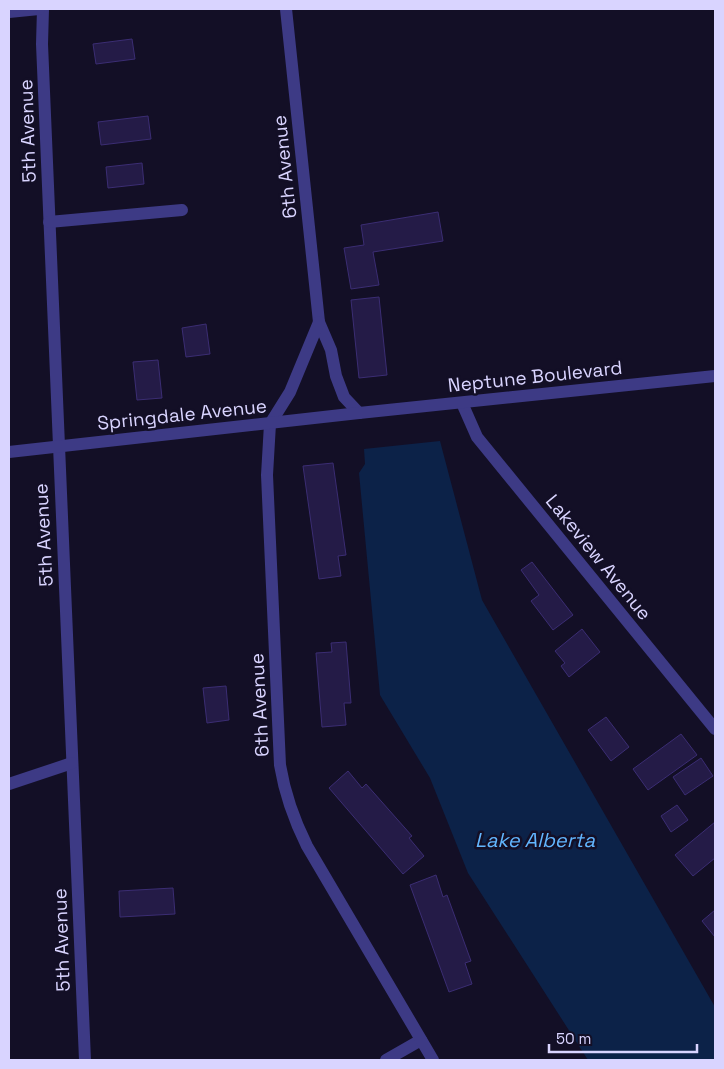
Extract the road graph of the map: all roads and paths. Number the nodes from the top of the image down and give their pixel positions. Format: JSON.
{"nodes":[{"id":1,"x":39,"y":9,"type":"edge"},
{"id":2,"x":43,"y":9,"type":"edge"},
{"id":3,"x":286,"y":9,"type":"edge"},
{"id":4,"x":9,"y":12,"type":"edge"},
{"id":5,"x":182,"y":210,"type":"dead end"},
{"id":6,"x":49,"y":222,"type":"junction"},
{"id":7,"x":318,"y":322,"type":"junction"},
{"id":8,"x":715,"y":376,"type":"edge"},
{"id":9,"x":462,"y":403,"type":"junction"},
{"id":10,"x":359,"y":413,"type":"junction"},
{"id":11,"x":270,"y":424,"type":"junction"},
{"id":12,"x":58,"y":446,"type":"junction"},
{"id":13,"x":9,"y":452,"type":"edge"},
{"id":14,"x":715,"y":729,"type":"edge"},
{"id":15,"x":72,"y":763,"type":"junction"},
{"id":16,"x":9,"y":784,"type":"edge"},
{"id":17,"x":421,"y":1040,"type":"junction"},
{"id":18,"x":85,"y":1060,"type":"edge"},
{"id":19,"x":386,"y":1060,"type":"edge"},
{"id":20,"x":432,"y":1060,"type":"edge"}],
"edges":[{"from":1,"to":4,"type":"street"},
{"from":2,"to":6,"type":"street","name":"5th Avenue"},
{"from":3,"to":7,"type":"street","name":"6th Avenue"},
{"from":5,"to":6,"type":"street"},
{"from":6,"to":12,"type":"street","name":"5th Avenue"},
{"from":7,"to":10,"type":"street","name":"6th Avenue"},
{"from":7,"to":11,"type":"street","name":"6th Avenue"},
{"from":8,"to":9,"type":"street","name":"Neptune Boulevard"},
{"from":9,"to":10,"type":"street","name":"Neptune Boulevard"},
{"from":9,"to":14,"type":"street","name":"Lakeview Avenue"},
{"from":10,"to":11,"type":"street","name":"Springdale Avenue"},
{"from":11,"to":12,"type":"street","name":"Springdale Avenue"},
{"from":11,"to":17,"type":"street","name":"6th Avenue"},
{"from":12,"to":13,"type":"street","name":"Springdale Avenue"},
{"from":12,"to":15,"type":"street","name":"5th Avenue"},
{"from":15,"to":16,"type":"street"},
{"from":15,"to":18,"type":"street","name":"5th Avenue"},
{"from":17,"to":19,"type":"street"},
{"from":17,"to":20,"type":"street","name":"6th Avenue"}]}
